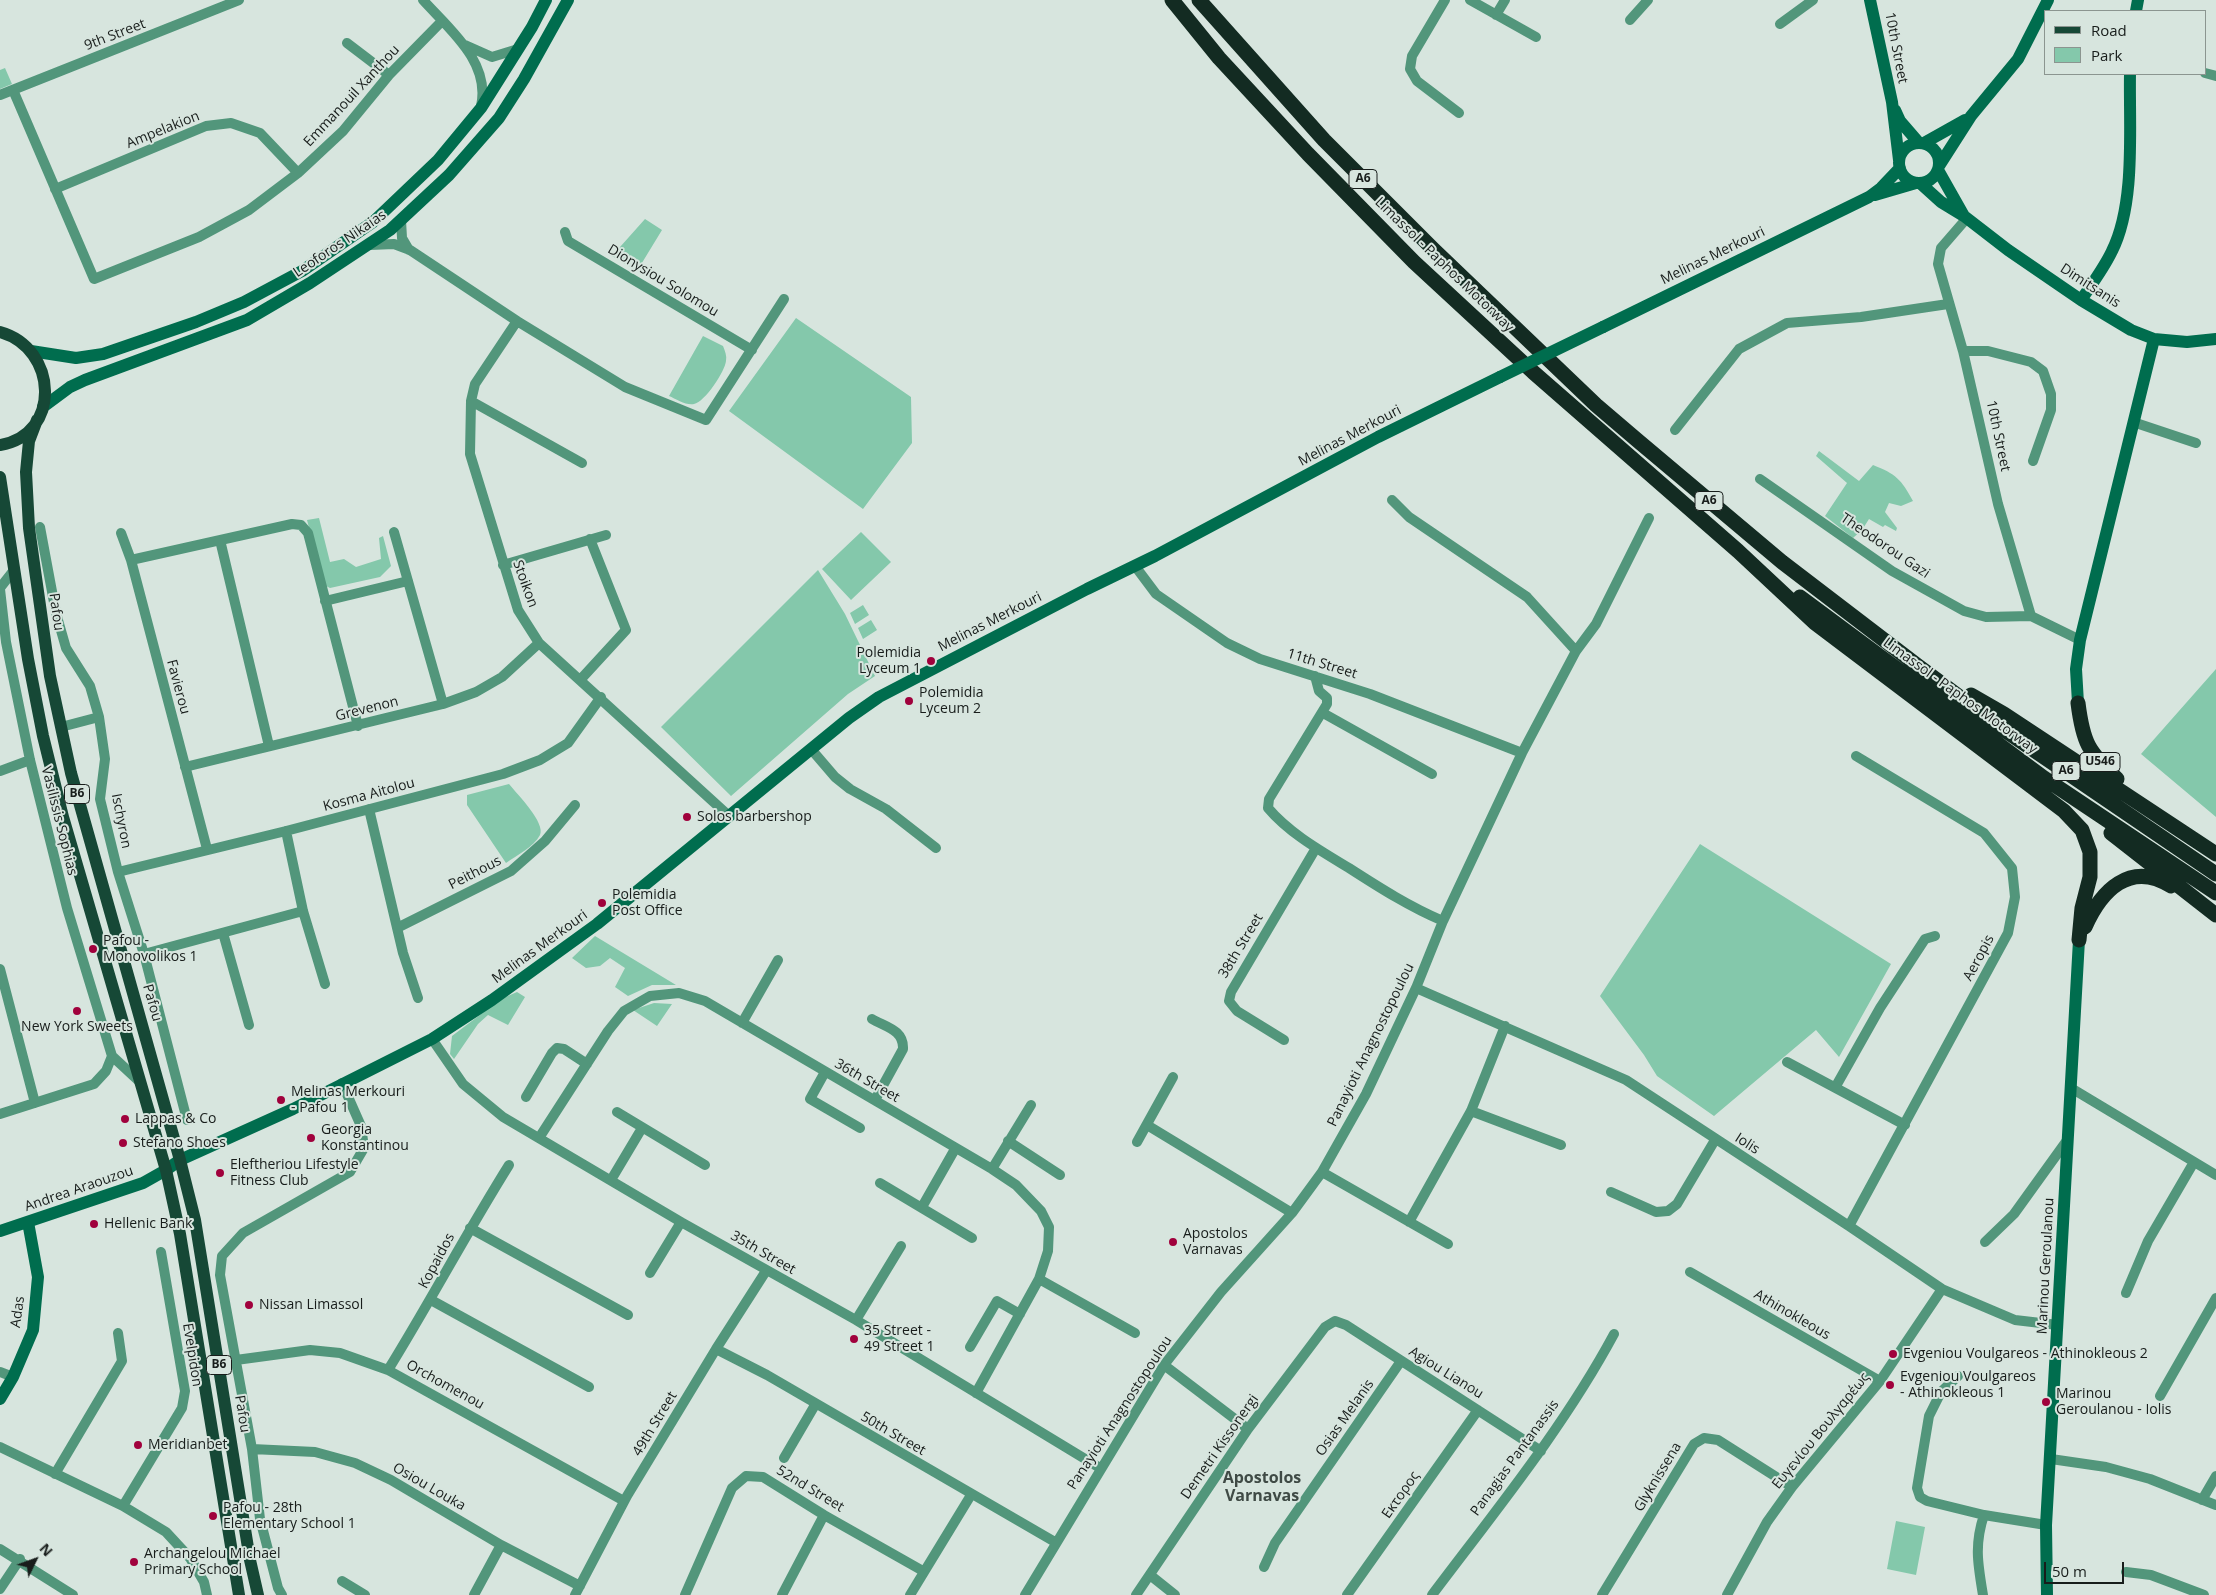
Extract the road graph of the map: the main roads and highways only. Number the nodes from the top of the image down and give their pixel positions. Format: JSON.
{"nodes":[{"id":1,"x":546,"y":0,"type":"edge"},
{"id":2,"x":568,"y":0,"type":"edge"},
{"id":3,"x":1160,"y":0,"type":"edge"},
{"id":4,"x":1172,"y":0,"type":"edge"},
{"id":5,"x":1199,"y":0,"type":"edge"},
{"id":6,"x":1204,"y":0,"type":"edge"},
{"id":7,"x":1870,"y":0,"type":"edge"},
{"id":8,"x":2048,"y":0,"type":"edge"},
{"id":9,"x":1230,"y":35,"type":"junction"},
{"id":10,"x":1219,"y":58,"type":"junction"},
{"id":11,"x":2130,"y":75,"type":"edge"},
{"id":12,"x":1892,"y":102,"type":"junction"},
{"id":13,"x":1971,"y":116,"type":"junction"},
{"id":14,"x":1921,"y":143,"type":"junction"},
{"id":15,"x":1900,"y":164,"type":"junction"},
{"id":16,"x":1939,"y":168,"type":"junction"},
{"id":17,"x":1918,"y":183,"type":"junction"},
{"id":18,"x":1869,"y":197,"type":"junction"},
{"id":19,"x":1965,"y":217,"type":"junction"},
{"id":20,"x":2082,"y":300,"type":"junction"},
{"id":21,"x":0,"y":332,"type":"edge"},
{"id":22,"x":2154,"y":338,"type":"junction"},
{"id":23,"x":2216,"y":339,"type":"edge"},
{"id":24,"x":31,"y":351,"type":"junction"},
{"id":25,"x":43,"y":407,"type":"junction"},
{"id":26,"x":37,"y":420,"type":"junction"},
{"id":27,"x":0,"y":445,"type":"edge"},
{"id":28,"x":0,"y":477,"type":"edge"},
{"id":29,"x":1738,"y":551,"type":"junction"},
{"id":30,"x":1918,"y":666,"type":"junction"},
{"id":31,"x":2078,"y":703,"type":"joint"},
{"id":32,"x":2044,"y":778,"type":"junction"},
{"id":33,"x":2146,"y":806,"type":"junction"},
{"id":34,"x":2216,"y":854,"type":"edge"},
{"id":35,"x":2216,"y":874,"type":"edge"},
{"id":36,"x":2216,"y":893,"type":"edge"},
{"id":37,"x":2216,"y":915,"type":"edge"},
{"id":38,"x":2079,"y":940,"type":"junction"},
{"id":39,"x":180,"y":1160,"type":"junction"},
{"id":40,"x":166,"y":1170,"type":"junction"},
{"id":41,"x":28,"y":1222,"type":"junction"},
{"id":42,"x":0,"y":1231,"type":"edge"},
{"id":43,"x":0,"y":1399,"type":"edge"},
{"id":44,"x":239,"y":1595,"type":"edge"},
{"id":45,"x":258,"y":1595,"type":"edge"},
{"id":46,"x":2047,"y":1595,"type":"edge"}],
"edges":[{"from":1,"to":24,"type":"main road","name":"Leoforos Nikaias"},
{"from":2,"to":25,"type":"main road","name":"Leoforos Nikaias"},
{"from":3,"to":10,"type":"highway"},
{"from":4,"to":10,"type":"highway","name":"Limassol - Paphos Motorway","number":"A6"},
{"from":5,"to":9,"type":"highway","name":"Limassol - Paphos Motorway","number":"A6"},
{"from":6,"to":9,"type":"highway"},
{"from":7,"to":12,"type":"main road","name":"10th Street"},
{"from":8,"to":13,"type":"main road"},
{"from":9,"to":30,"type":"highway","name":"Limassol - Paphos Motorway","number":"A6"},
{"from":10,"to":29,"type":"highway","name":"Limassol - Paphos Motorway","number":"A6"},
{"from":11,"to":20,"type":"main road"},
{"from":12,"to":14,"type":"main road","name":"10th Street"},
{"from":12,"to":15,"type":"main road","name":"10th Street"},
{"from":13,"to":14,"type":"main road"},
{"from":13,"to":16,"type":"main road"},
{"from":14,"to":15,"type":"main road"},
{"from":14,"to":16,"type":"main road"},
{"from":15,"to":17,"type":"main road"},
{"from":15,"to":18,"type":"main road","name":"Melinas Merkouri"},
{"from":16,"to":17,"type":"main road"},
{"from":16,"to":19,"type":"main road","name":"Dimitsanis"},
{"from":17,"to":18,"type":"main road","name":"Melinas Merkouri"},
{"from":17,"to":19,"type":"main road","name":"Dimitsanis"},
{"from":18,"to":39,"type":"main road","name":"Melinas Merkouri","bridge":true},
{"from":19,"to":20,"type":"main road","name":"Dimitsanis"},
{"from":20,"to":22,"type":"main road","name":"Dimitsanis"},
{"from":21,"to":24,"type":"main road","number":"B6"},
{"from":22,"to":23,"type":"main road","name":"Dimitsanis"},
{"from":22,"to":31,"type":"main road","number":"U546"},
{"from":24,"to":25,"type":"main road","number":"B6"},
{"from":25,"to":26,"type":"main road","number":"B6"},
{"from":26,"to":27,"type":"main road","number":"B6"},
{"from":26,"to":39,"type":"main road","name":"Pafou","number":"B6"},
{"from":28,"to":40,"type":"main road","number":"B6"},
{"from":29,"to":32,"type":"highway","name":"Limassol - Paphos Motorway","number":"A6"},
{"from":29,"to":38,"type":"highway"},
{"from":30,"to":33,"type":"highway"},
{"from":30,"to":35,"type":"highway","name":"Limassol - Paphos Motorway","number":"A6"},
{"from":31,"to":33,"type":"highway","number":"U546"},
{"from":32,"to":36,"type":"highway","name":"Limassol - Paphos Motorway","number":"A6"},
{"from":32,"to":37,"type":"highway"},
{"from":33,"to":34,"type":"highway"},
{"from":37,"to":38,"type":"highway"},
{"from":38,"to":46,"type":"main road","name":"Marinou Geroulanou"},
{"from":39,"to":40,"type":"main road","name":"Andrea Araouzou"},
{"from":39,"to":45,"type":"main road","name":"Pafou","number":"B6"},
{"from":40,"to":41,"type":"main road","name":"Andrea Araouzou"},
{"from":40,"to":44,"type":"main road","number":"B6"},
{"from":41,"to":42,"type":"main road","name":"Andrea Araouzou"},
{"from":41,"to":43,"type":"main road","name":"Adas"}]}
